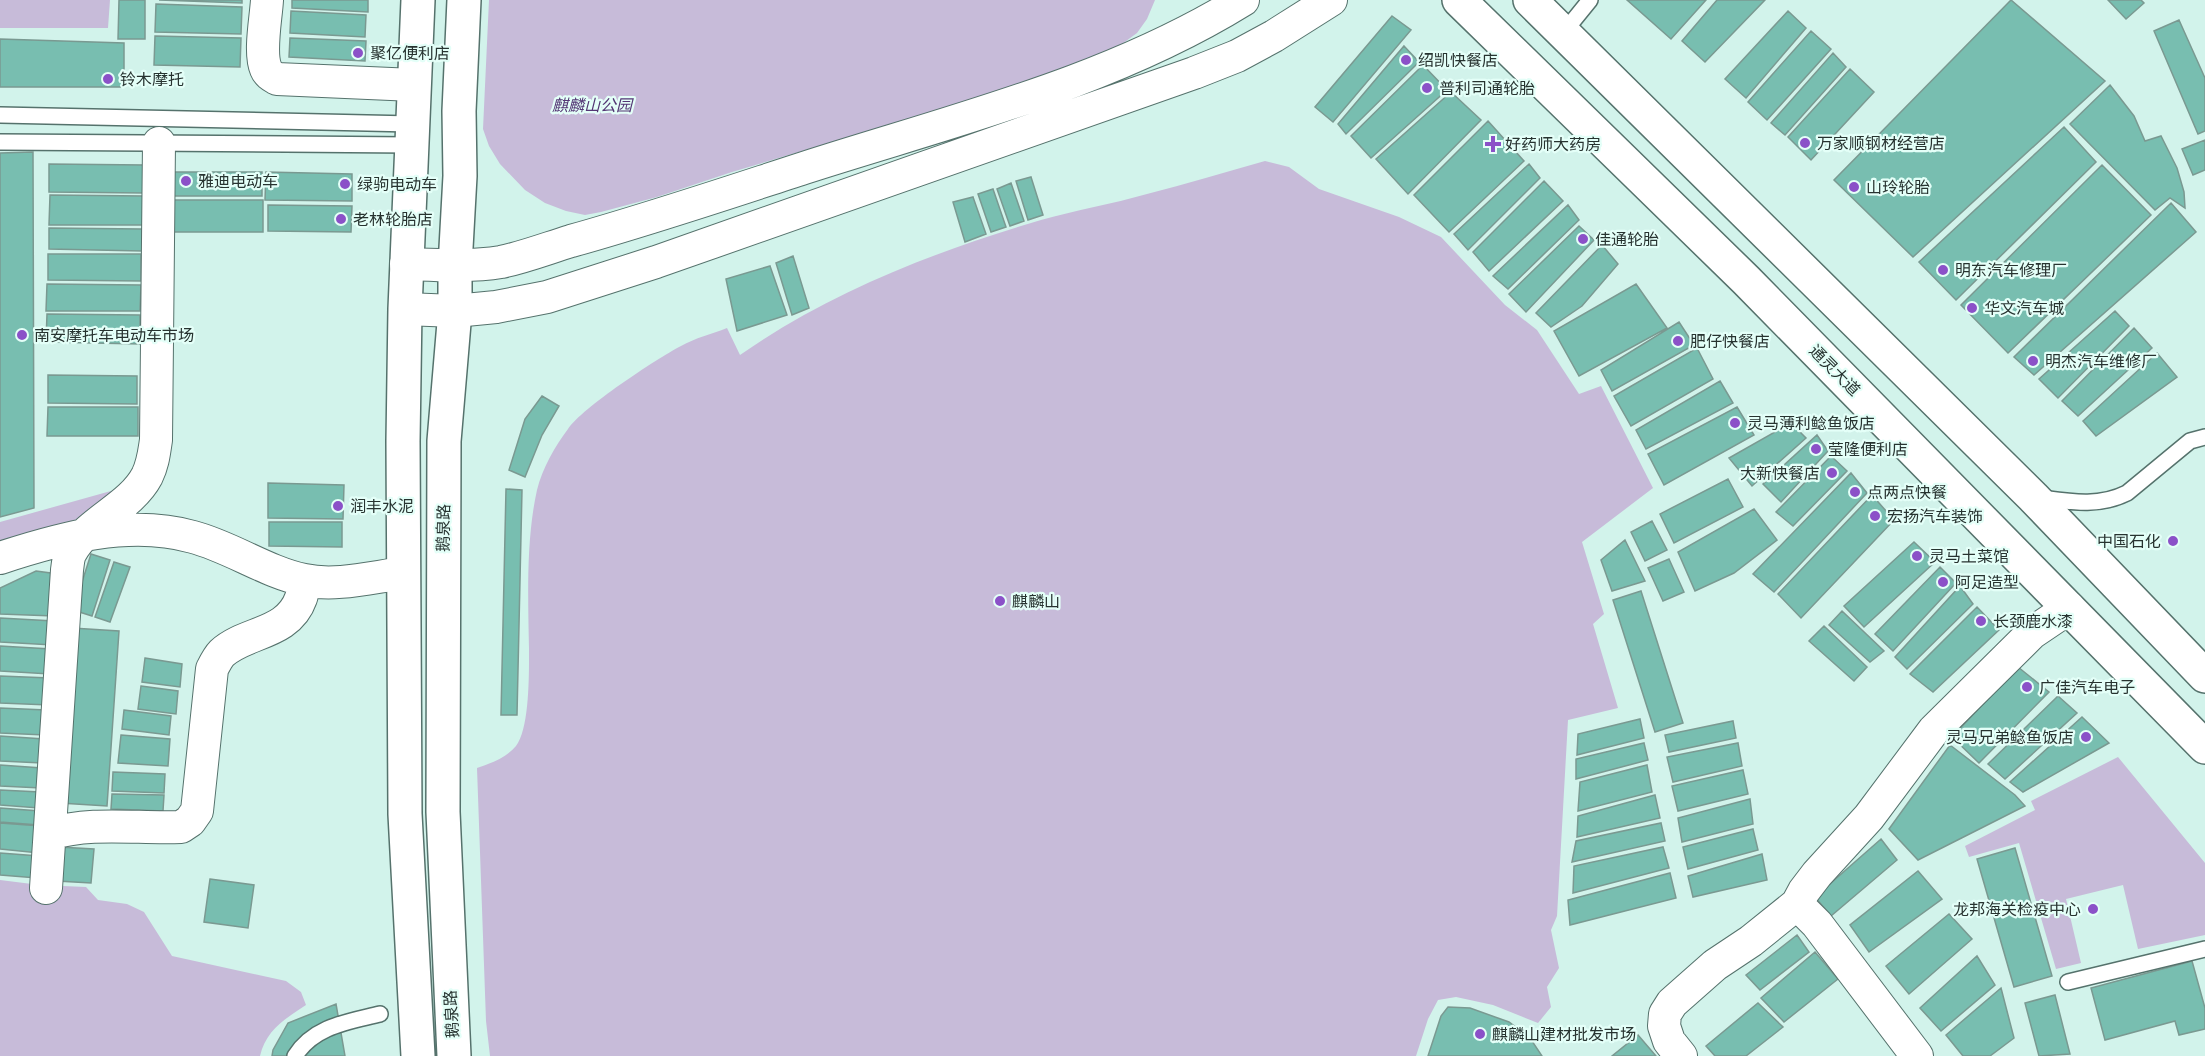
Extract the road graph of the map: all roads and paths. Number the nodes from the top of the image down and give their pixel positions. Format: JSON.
{"nodes":[{"id":1,"x":267,"y":0,"type":"edge"},
{"id":2,"x":418,"y":0,"type":"edge"},
{"id":3,"x":464,"y":0,"type":"edge"},
{"id":4,"x":1243,"y":0,"type":"edge"},
{"id":5,"x":1331,"y":0,"type":"edge"},
{"id":6,"x":1459,"y":0,"type":"edge"},
{"id":7,"x":1530,"y":0,"type":"edge"},
{"id":8,"x":1590,"y":0,"type":"edge"},
{"id":9,"x":1564,"y":32,"type":"junction"},
{"id":10,"x":414,"y":85,"type":"junction"},
{"id":11,"x":0,"y":115,"type":"edge"},
{"id":12,"x":412,"y":134,"type":"junction"},
{"id":13,"x":0,"y":142,"type":"edge"},
{"id":14,"x":159,"y":143,"type":"junction"},
{"id":15,"x":406,"y":264,"type":"junction"},
{"id":16,"x":455,"y":266,"type":"junction"},
{"id":17,"x":405,"y":309,"type":"junction"},
{"id":18,"x":455,"y":311,"type":"junction"},
{"id":19,"x":2205,"y":437,"type":"edge"},
{"id":20,"x":2033,"y":497,"type":"junction"},
{"id":21,"x":87,"y":534,"type":"junction"},
{"id":22,"x":0,"y":558,"type":"edge"},
{"id":23,"x":404,"y":573,"type":"junction"},
{"id":24,"x":304,"y":580,"type":"junction"},
{"id":25,"x":2069,"y":608,"type":"junction"},
{"id":26,"x":2205,"y":676,"type":"edge"},
{"id":27,"x":2205,"y":747,"type":"edge"},
{"id":28,"x":50,"y":834,"type":"junction"},
{"id":29,"x":46,"y":888,"type":"dead end"},
{"id":30,"x":1797,"y":904,"type":"junction"},
{"id":31,"x":2205,"y":949,"type":"edge"},
{"id":32,"x":2068,"y":982,"type":"dead end"},
{"id":33,"x":380,"y":1014,"type":"dead end"},
{"id":34,"x":295,"y":1056,"type":"edge"},
{"id":35,"x":418,"y":1056,"type":"edge"},
{"id":36,"x":454,"y":1056,"type":"edge"},
{"id":37,"x":1681,"y":1056,"type":"edge"},
{"id":38,"x":1917,"y":1056,"type":"edge"}],
"edges":[{"from":1,"to":10,"type":"street"},
{"from":2,"to":10,"type":"main road"},
{"from":3,"to":16,"type":"main road","name":"鹅泉路"},
{"from":4,"to":16,"type":"street"},
{"from":5,"to":18,"type":"street"},
{"from":6,"to":25,"type":"main road","name":"通灵大道"},
{"from":7,"to":9,"type":"main road"},
{"from":8,"to":9,"type":"lane"},
{"from":9,"to":20,"type":"main road"},
{"from":10,"to":12,"type":"main road"},
{"from":11,"to":12,"type":"lane"},
{"from":12,"to":14,"type":"lane"},
{"from":12,"to":15,"type":"main road"},
{"from":13,"to":14,"type":"lane"},
{"from":14,"to":21,"type":"street"},
{"from":15,"to":16,"type":"street"},
{"from":15,"to":17,"type":"main road"},
{"from":16,"to":18,"type":"main road","name":"鹅泉路"},
{"from":17,"to":18,"type":"street"},
{"from":17,"to":23,"type":"main road"},
{"from":18,"to":36,"type":"main road","name":"鹅泉路"},
{"from":19,"to":20,"type":"lane"},
{"from":20,"to":26,"type":"main road"},
{"from":21,"to":22,"type":"street"},
{"from":21,"to":24,"type":"street"},
{"from":21,"to":28,"type":"street"},
{"from":23,"to":24,"type":"street"},
{"from":23,"to":35,"type":"main road"},
{"from":24,"to":28,"type":"street"},
{"from":25,"to":27,"type":"main road","name":"通灵大道"},
{"from":25,"to":30,"type":"street"},
{"from":28,"to":29,"type":"street"},
{"from":30,"to":37,"type":"street"},
{"from":30,"to":38,"type":"street"},
{"from":31,"to":32,"type":"lane"},
{"from":33,"to":34,"type":"lane"}]}
